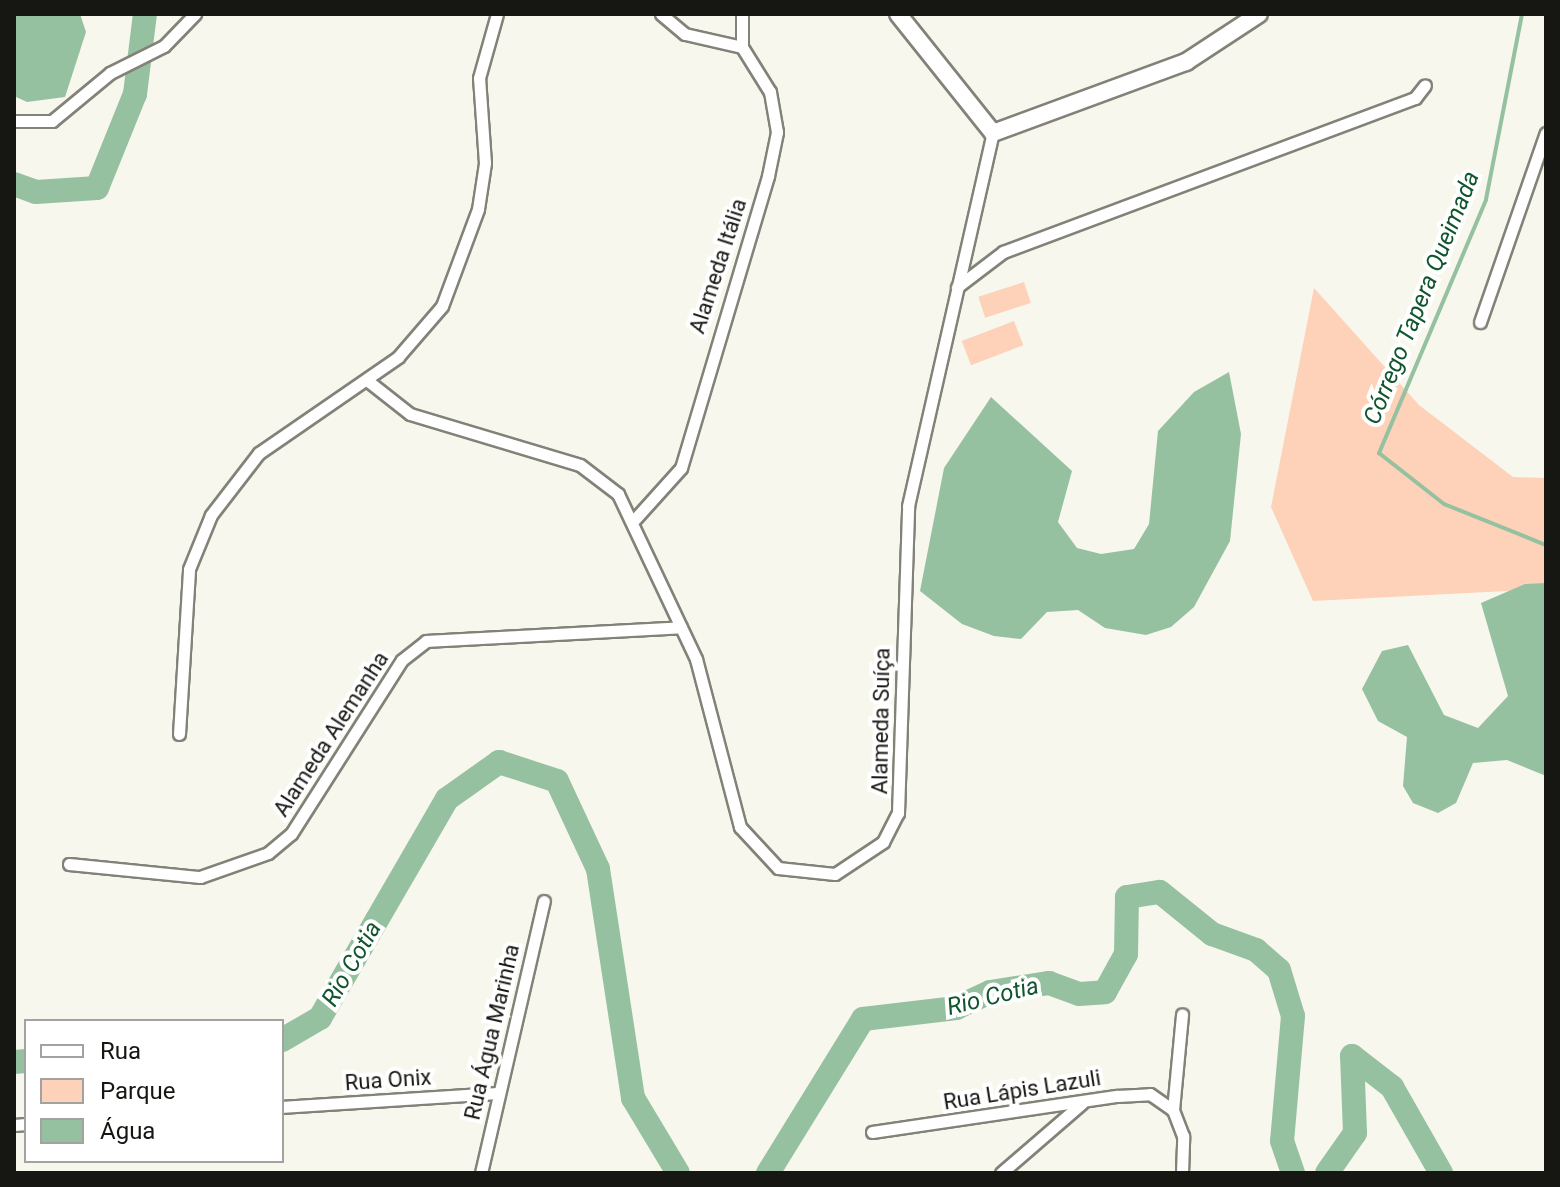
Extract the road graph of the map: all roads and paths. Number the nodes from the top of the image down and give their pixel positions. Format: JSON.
{"nodes":[{"id":1,"x":195,"y":14,"type":"edge"},
{"id":2,"x":497,"y":14,"type":"edge"},
{"id":3,"x":661,"y":14,"type":"edge"},
{"id":4,"x":742,"y":14,"type":"edge"},
{"id":5,"x":898,"y":14,"type":"edge"},
{"id":6,"x":1259,"y":14,"type":"edge"},
{"id":7,"x":742,"y":47,"type":"junction"},
{"id":8,"x":1425,"y":85,"type":"dead end"},
{"id":9,"x":14,"y":121,"type":"edge"},
{"id":10,"x":993,"y":133,"type":"junction"},
{"id":11,"x":1546,"y":133,"type":"edge"},
{"id":12,"x":957,"y":287,"type":"junction"},
{"id":13,"x":1480,"y":322,"type":"dead end"},
{"id":14,"x":368,"y":381,"type":"junction"},
{"id":15,"x":635,"y":519,"type":"junction"},
{"id":16,"x":681,"y":627,"type":"junction"},
{"id":17,"x":179,"y":734,"type":"dead end"},
{"id":18,"x":69,"y":864,"type":"dead end"},
{"id":19,"x":544,"y":901,"type":"dead end"},
{"id":20,"x":1182,"y":1014,"type":"dead end"},
{"id":21,"x":496,"y":1093,"type":"junction"},
{"id":22,"x":1082,"y":1103,"type":"junction"},
{"id":23,"x":284,"y":1107,"type":"edge"},
{"id":24,"x":1173,"y":1110,"type":"junction"},
{"id":25,"x":872,"y":1132,"type":"dead end"},
{"id":26,"x":481,"y":1173,"type":"edge"},
{"id":27,"x":1001,"y":1173,"type":"edge"},
{"id":28,"x":1182,"y":1173,"type":"edge"}],
"edges":[{"from":1,"to":9,"type":"street"},
{"from":2,"to":14,"type":"street"},
{"from":3,"to":7,"type":"street"},
{"from":4,"to":7,"type":"street"},
{"from":5,"to":10,"type":"street"},
{"from":6,"to":10,"type":"street"},
{"from":7,"to":15,"type":"street","name":"Alameda Itália"},
{"from":8,"to":12,"type":"street"},
{"from":10,"to":12,"type":"street","name":"Alameda Suíça"},
{"from":11,"to":13,"type":"street"},
{"from":12,"to":16,"type":"street","name":"Alameda Suíça"},
{"from":14,"to":15,"type":"street","name":"Alameda Suíça"},
{"from":14,"to":17,"type":"street"},
{"from":15,"to":16,"type":"street","name":"Alameda Suíça"},
{"from":16,"to":18,"type":"street","name":"Alameda Alemanha"},
{"from":19,"to":21,"type":"street","name":"Rua Água Marinha"},
{"from":20,"to":24,"type":"street"},
{"from":21,"to":23,"type":"street","name":"Rua Onix"},
{"from":21,"to":26,"type":"street","name":"Rua Água Marinha"},
{"from":22,"to":24,"type":"street","name":"Rua Lápis Lazuli"},
{"from":22,"to":25,"type":"street","name":"Rua Lápis Lazuli"},
{"from":22,"to":27,"type":"street"},
{"from":24,"to":28,"type":"street"}]}
